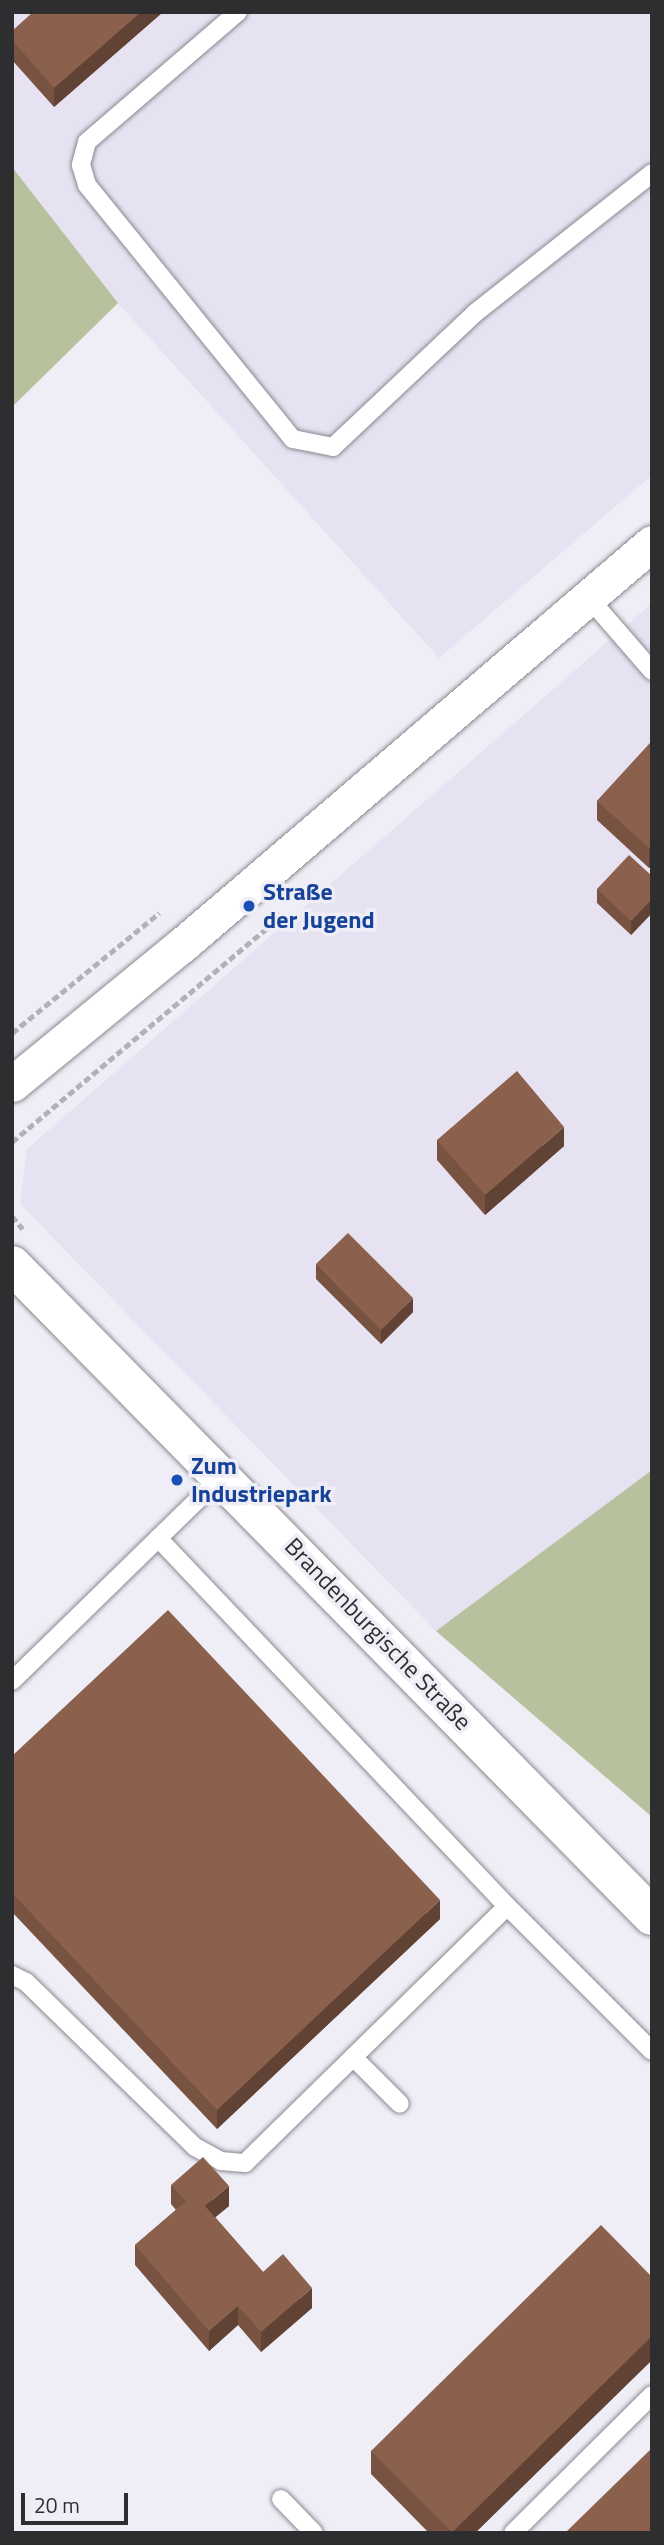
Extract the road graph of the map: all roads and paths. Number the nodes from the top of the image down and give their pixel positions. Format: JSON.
{"nodes":[{"id":1,"x":238,"y":12,"type":"edge"},
{"id":2,"x":652,"y":173,"type":"edge"},
{"id":3,"x":652,"y":543,"type":"edge"},
{"id":4,"x":588,"y":597,"type":"junction"},
{"id":5,"x":652,"y":671,"type":"edge"},
{"id":6,"x":12,"y":1084,"type":"edge"},
{"id":7,"x":12,"y":1265,"type":"edge"},
{"id":8,"x":223,"y":1475,"type":"junction"},
{"id":9,"x":158,"y":1538,"type":"junction"},
{"id":10,"x":12,"y":1681,"type":"edge"},
{"id":11,"x":507,"y":1906,"type":"junction"},
{"id":12,"x":652,"y":1916,"type":"edge"},
{"id":13,"x":12,"y":1975,"type":"edge"},
{"id":14,"x":652,"y":2051,"type":"edge"},
{"id":15,"x":353,"y":2057,"type":"junction"},
{"id":16,"x":400,"y":2104,"type":"dead end"},
{"id":17,"x":652,"y":2395,"type":"edge"},
{"id":18,"x":281,"y":2499,"type":"dead end"},
{"id":19,"x":314,"y":2533,"type":"edge"},
{"id":20,"x":513,"y":2533,"type":"edge"}],
"edges":[{"from":1,"to":2,"type":"lane"},
{"from":3,"to":4,"type":"street"},
{"from":4,"to":5,"type":"lane"},
{"from":4,"to":6,"type":"street"},
{"from":7,"to":8,"type":"street","name":"Brandenburgische Straße"},
{"from":8,"to":9,"type":"lane"},
{"from":8,"to":12,"type":"street","name":"Brandenburgische Straße"},
{"from":9,"to":10,"type":"lane"},
{"from":9,"to":11,"type":"lane"},
{"from":11,"to":14,"type":"lane"},
{"from":11,"to":15,"type":"lane"},
{"from":13,"to":15,"type":"lane"},
{"from":15,"to":16,"type":"lane"},
{"from":17,"to":20,"type":"lane"},
{"from":18,"to":19,"type":"lane"}]}
